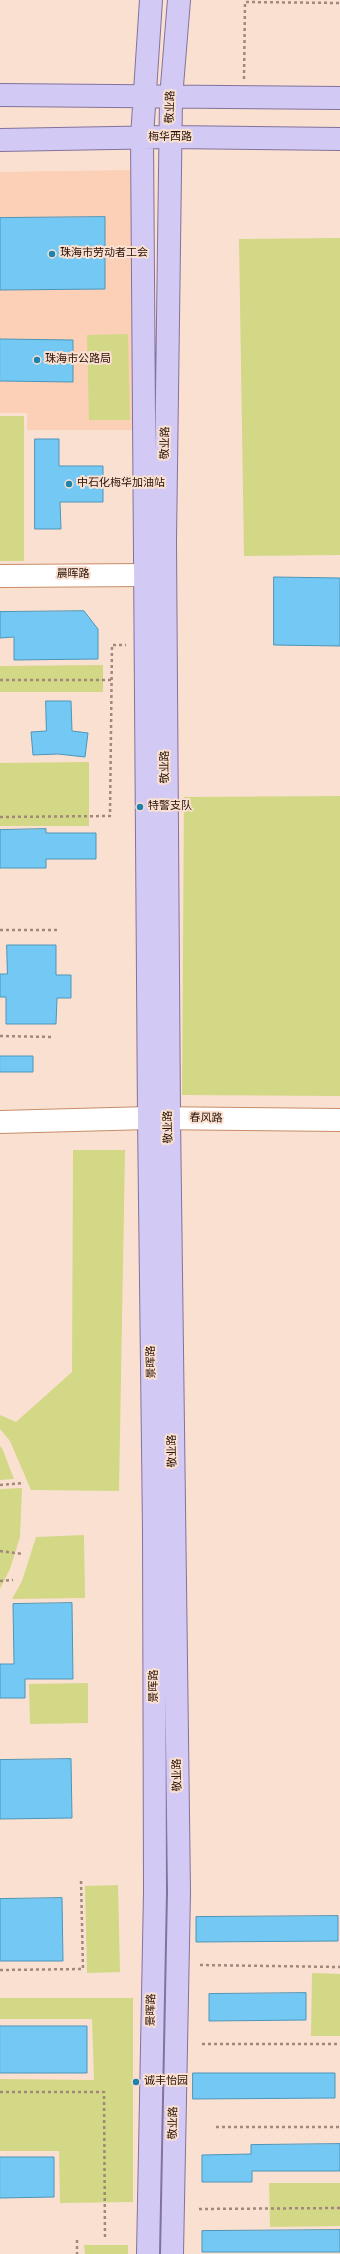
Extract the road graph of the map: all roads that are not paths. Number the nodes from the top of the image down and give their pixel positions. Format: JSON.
{"nodes":[{"id":1,"x":151,"y":0,"type":"edge"},
{"id":2,"x":179,"y":0,"type":"edge"},
{"id":3,"x":0,"y":95,"type":"edge"},
{"id":4,"x":143,"y":97,"type":"junction"},
{"id":5,"x":171,"y":98,"type":"junction"},
{"id":6,"x":340,"y":98,"type":"edge"},
{"id":7,"x":170,"y":137,"type":"junction"},
{"id":8,"x":142,"y":138,"type":"junction"},
{"id":9,"x":340,"y":139,"type":"edge"},
{"id":10,"x":0,"y":140,"type":"edge"},
{"id":11,"x":146,"y":575,"type":"junction"},
{"id":12,"x":0,"y":576,"type":"edge"},
{"id":13,"x":159,"y":1118,"type":"junction"},
{"id":14,"x":340,"y":1120,"type":"edge"},
{"id":15,"x":0,"y":1122,"type":"edge"},
{"id":16,"x":148,"y":2254,"type":"edge"},
{"id":17,"x":172,"y":2254,"type":"edge"}],
"edges":[{"from":1,"to":4,"type":"main road","name":"敬业路"},
{"from":2,"to":5,"type":"main road","name":"敬业路"},
{"from":3,"to":4,"type":"main road"},
{"from":4,"to":5,"type":"main road"},
{"from":4,"to":8,"type":"main road","name":"敬业路"},
{"from":5,"to":6,"type":"main road"},
{"from":5,"to":7,"type":"main road","name":"敬业路"},
{"from":7,"to":8,"type":"main road","name":"梅华西路"},
{"from":7,"to":9,"type":"main road","name":"梅华西路"},
{"from":7,"to":13,"type":"main road","name":"敬业路"},
{"from":8,"to":10,"type":"main road","name":"梅华西路"},
{"from":8,"to":11,"type":"main road","name":"敬业路"},
{"from":11,"to":12,"type":"street","name":"晨晖路"},
{"from":11,"to":13,"type":"main road","name":"敬业路"},
{"from":13,"to":14,"type":"street","name":"春风路"},
{"from":13,"to":15,"type":"street","name":"春风路"},
{"from":13,"to":16,"type":"main road","name":"景晖路"},
{"from":13,"to":17,"type":"main road","name":"敬业路"}]}
